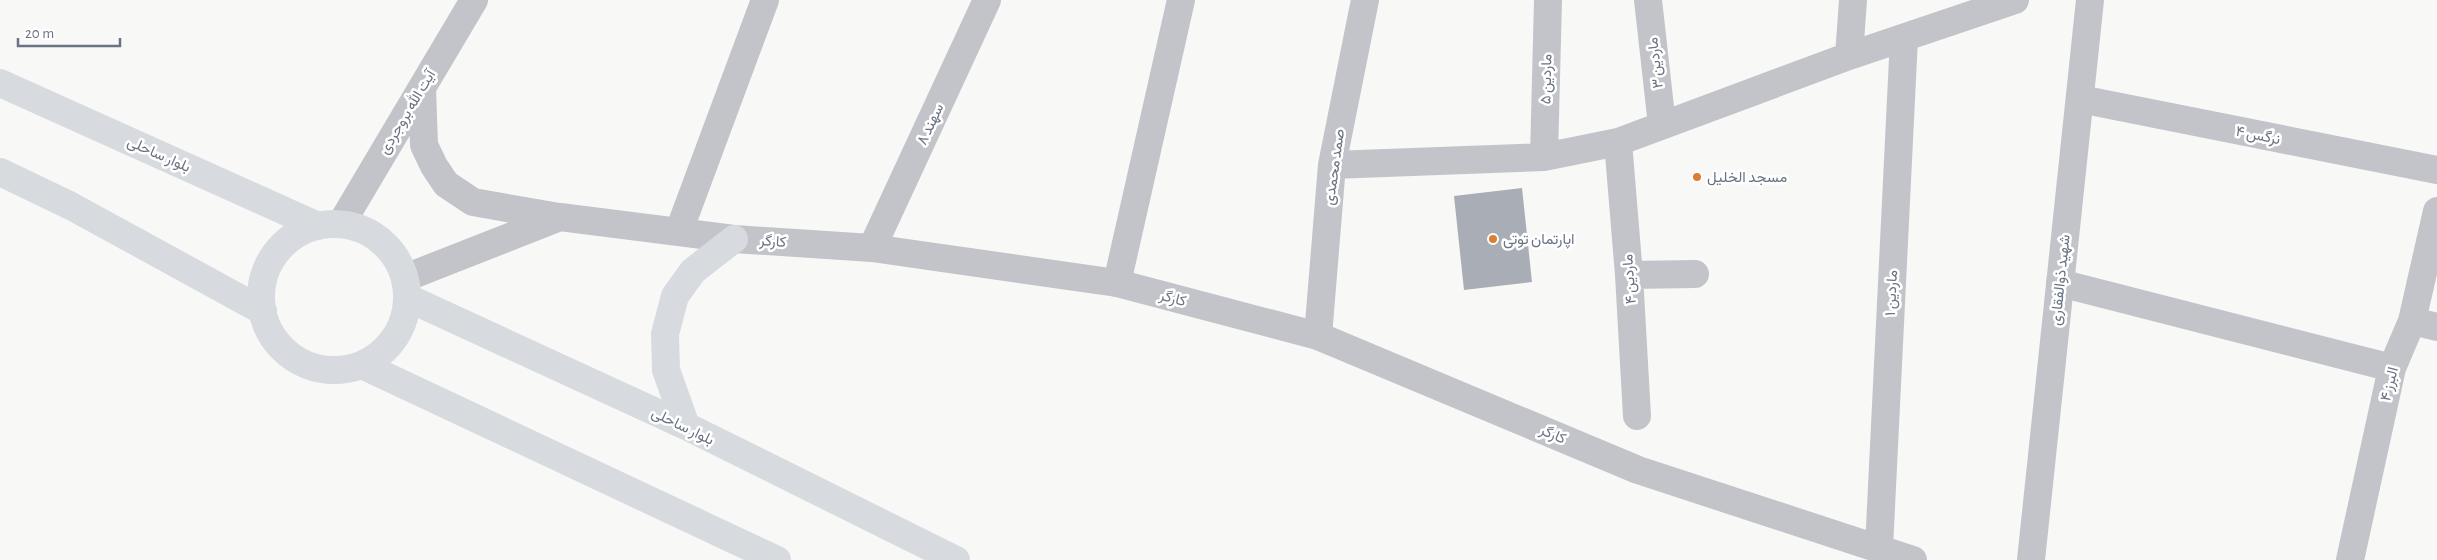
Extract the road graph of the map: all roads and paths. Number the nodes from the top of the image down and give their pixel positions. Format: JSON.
{"nodes":[{"id":1,"x":474,"y":0,"type":"edge"},
{"id":2,"x":765,"y":0,"type":"edge"},
{"id":3,"x":987,"y":0,"type":"edge"},
{"id":4,"x":1181,"y":0,"type":"edge"},
{"id":5,"x":1365,"y":0,"type":"edge"},
{"id":6,"x":1548,"y":0,"type":"edge"},
{"id":7,"x":1648,"y":0,"type":"edge"},
{"id":8,"x":1853,"y":0,"type":"edge"},
{"id":9,"x":2015,"y":0,"type":"edge"},
{"id":10,"x":2090,"y":0,"type":"edge"},
{"id":11,"x":1904,"y":38,"type":"junction"},
{"id":12,"x":1849,"y":56,"type":"junction"},
{"id":13,"x":0,"y":83,"type":"edge"},
{"id":14,"x":422,"y":87,"type":"junction"},
{"id":15,"x":2080,"y":99,"type":"junction"},
{"id":16,"x":1662,"y":125,"type":"junction"},
{"id":17,"x":1618,"y":142,"type":"junction"},
{"id":18,"x":1544,"y":157,"type":"junction"},
{"id":19,"x":1332,"y":165,"type":"junction"},
{"id":20,"x":2437,"y":170,"type":"edge"},
{"id":21,"x":0,"y":172,"type":"edge"},
{"id":22,"x":2437,"y":211,"type":"edge"},
{"id":23,"x":560,"y":217,"type":"junction"},
{"id":24,"x":330,"y":225,"type":"junction"},
{"id":25,"x":679,"y":231,"type":"junction"},
{"id":26,"x":734,"y":239,"type":"junction"},
{"id":27,"x":872,"y":248,"type":"junction"},
{"id":28,"x":1695,"y":274,"type":"dead end"},
{"id":29,"x":1629,"y":275,"type":"junction"},
{"id":30,"x":2060,"y":283,"type":"junction"},
{"id":31,"x":1117,"y":284,"type":"junction"},
{"id":32,"x":406,"y":288,"type":"junction"},
{"id":33,"x":263,"y":310,"type":"junction"},
{"id":34,"x":2424,"y":324,"type":"edge"},
{"id":35,"x":1318,"y":336,"type":"junction"},
{"id":36,"x":362,"y":365,"type":"junction"},
{"id":37,"x":2392,"y":368,"type":"junction"},
{"id":38,"x":1637,"y":416,"type":"dead end"},
{"id":39,"x":686,"y":426,"type":"junction"},
{"id":40,"x":1879,"y":548,"type":"junction"},
{"id":41,"x":777,"y":560,"type":"edge"},
{"id":42,"x":956,"y":560,"type":"edge"},
{"id":43,"x":1912,"y":560,"type":"edge"},
{"id":44,"x":2031,"y":560,"type":"edge"},
{"id":45,"x":2350,"y":560,"type":"edge"}],
"edges":[{"from":1,"to":14,"type":"street","name":"آیت الله بروجردی"},
{"from":2,"to":25,"type":"street"},
{"from":3,"to":27,"type":"street","name":"سهند ۸"},
{"from":4,"to":31,"type":"street"},
{"from":5,"to":19,"type":"street","name":"صمد محمدی"},
{"from":6,"to":18,"type":"street","name":"ماردین ۵"},
{"from":7,"to":16,"type":"street","name":"ماردین ۳"},
{"from":8,"to":12,"type":"street"},
{"from":9,"to":11,"type":"street"},
{"from":10,"to":15,"type":"street","name":"شهید ذوالفقاری"},
{"from":11,"to":12,"type":"street"},
{"from":11,"to":40,"type":"street","name":"ماردین ۱"},
{"from":12,"to":16,"type":"street"},
{"from":13,"to":24,"type":"main road","name":"بلوار ساحلی"},
{"from":14,"to":23,"type":"street"},
{"from":14,"to":24,"type":"street","name":"آیت الله بروجردی"},
{"from":15,"to":20,"type":"street","name":"نرگس ۴"},
{"from":15,"to":30,"type":"street","name":"شهید ذوالفقاری"},
{"from":16,"to":17,"type":"street"},
{"from":17,"to":18,"type":"street"},
{"from":17,"to":29,"type":"street","name":"ماردین ۴"},
{"from":18,"to":19,"type":"street"},
{"from":19,"to":35,"type":"street","name":"صمد محمدی"},
{"from":21,"to":33,"type":"main road"},
{"from":22,"to":34,"type":"street","name":"البرز ۴"},
{"from":23,"to":25,"type":"street","name":"کارگر"},
{"from":23,"to":32,"type":"street","name":"کارگر"},
{"from":24,"to":32,"type":"main road"},
{"from":24,"to":33,"type":"main road"},
{"from":25,"to":26,"type":"street","name":"کارگر"},
{"from":26,"to":27,"type":"street","name":"کارگر"},
{"from":26,"to":39,"type":"main road"},
{"from":27,"to":31,"type":"street","name":"کارگر"},
{"from":28,"to":29,"type":"street"},
{"from":29,"to":38,"type":"street","name":"ماردین ۴"},
{"from":30,"to":37,"type":"street"},
{"from":30,"to":44,"type":"street","name":"شهید ذوالفقاری"},
{"from":31,"to":35,"type":"street","name":"کارگر"},
{"from":32,"to":36,"type":"main road"},
{"from":32,"to":39,"type":"main road","name":"بلوار ساحلی"},
{"from":33,"to":36,"type":"main road"},
{"from":34,"to":37,"type":"street","name":"البرز ۴"},
{"from":35,"to":40,"type":"street","name":"کارگر"},
{"from":36,"to":41,"type":"main road"},
{"from":37,"to":45,"type":"street","name":"البرز ۴"},
{"from":39,"to":42,"type":"main road","name":"بلوار ساحلی"},
{"from":40,"to":43,"type":"street","name":"کارگر"}]}
